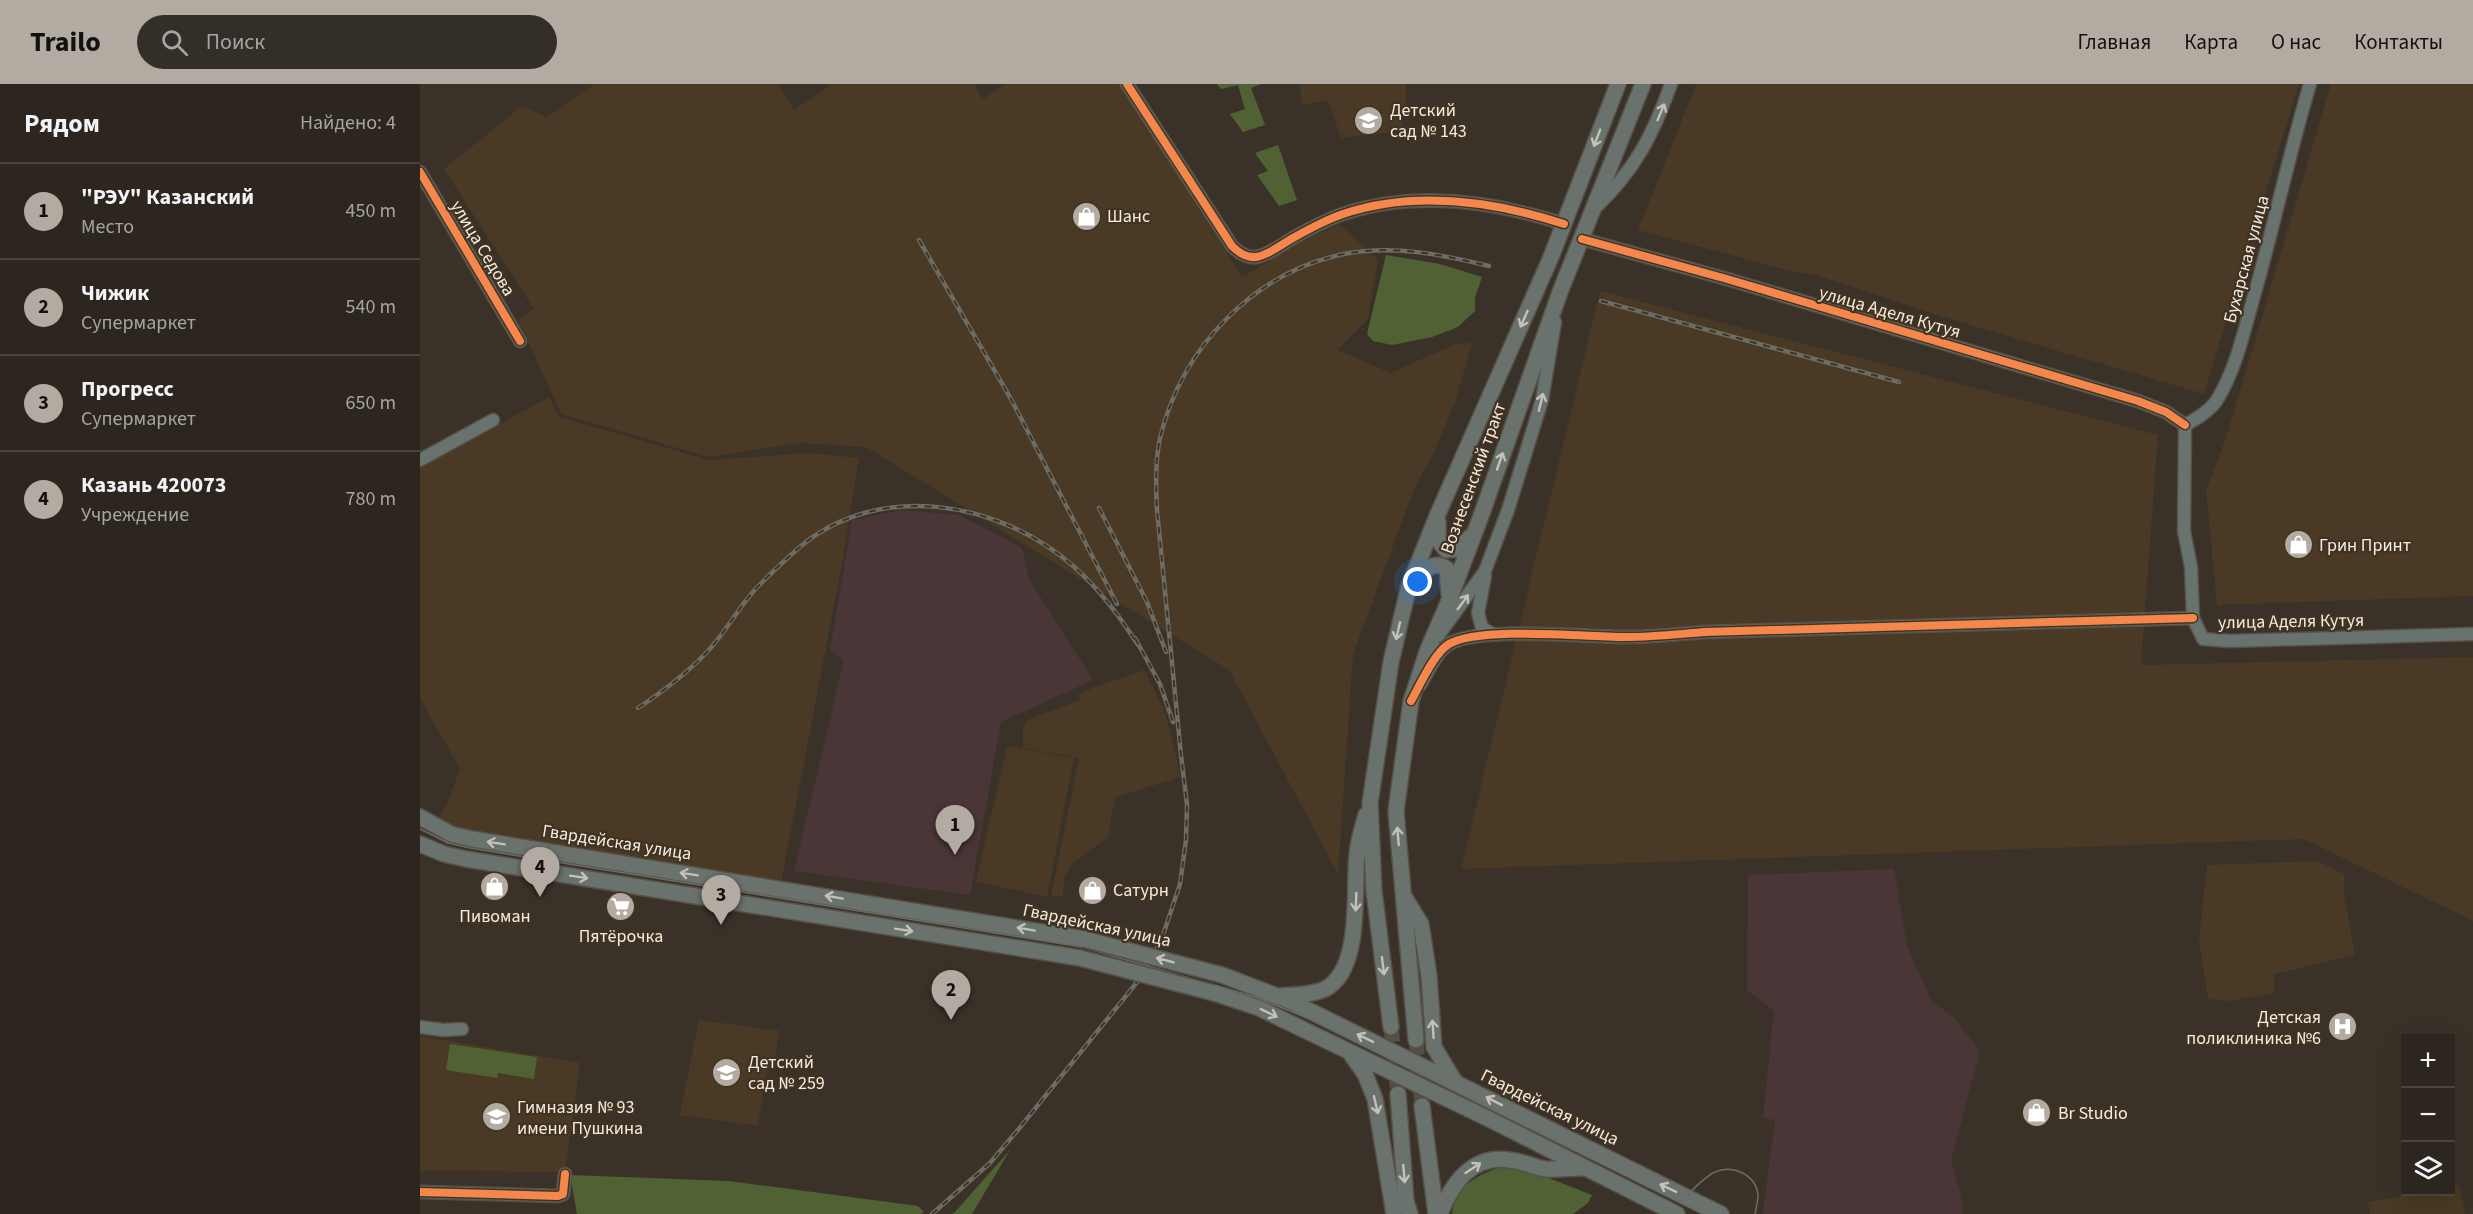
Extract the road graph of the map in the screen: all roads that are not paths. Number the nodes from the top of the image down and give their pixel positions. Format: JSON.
{"nodes":[{"id":1,"x":1126,"y":84,"type":"edge"},
{"id":2,"x":1618,"y":84,"type":"edge"},
{"id":3,"x":1642,"y":84,"type":"edge"},
{"id":4,"x":1671,"y":84,"type":"edge"},
{"id":5,"x":2310,"y":84,"type":"edge"},
{"id":6,"x":420,"y":171,"type":"edge"},
{"id":7,"x":1592,"y":211,"type":"junction"},
{"id":8,"x":1564,"y":224,"type":"junction"},
{"id":9,"x":1582,"y":239,"type":"junction"},
{"id":10,"x":1560,"y":292,"type":"junction"},
{"id":11,"x":520,"y":341,"type":"dead end"},
{"id":12,"x":493,"y":420,"type":"dead end"},
{"id":13,"x":2185,"y":425,"type":"junction"},
{"id":14,"x":420,"y":460,"type":"edge"},
{"id":15,"x":1437,"y":516,"type":"junction"},
{"id":16,"x":1481,"y":516,"type":"junction"},
{"id":17,"x":1485,"y":572,"type":"junction"},
{"id":18,"x":1409,"y":586,"type":"junction"},
{"id":19,"x":1448,"y":603,"type":"junction"},
{"id":20,"x":2193,"y":618,"type":"junction"},
{"id":21,"x":1492,"y":634,"type":"junction"},
{"id":22,"x":2473,"y":634,"type":"edge"},
{"id":23,"x":1428,"y":649,"type":"junction"},
{"id":24,"x":1411,"y":701,"type":"junction"},
{"id":25,"x":1370,"y":803,"type":"junction"},
{"id":26,"x":420,"y":817,"type":"edge"},
{"id":27,"x":420,"y":844,"type":"edge"},
{"id":28,"x":788,"y":889,"type":"junction"},
{"id":29,"x":1403,"y":894,"type":"junction"},
{"id":30,"x":784,"y":911,"type":"junction"},
{"id":31,"x":1278,"y":997,"type":"junction"},
{"id":32,"x":420,"y":1027,"type":"edge"},
{"id":33,"x":1391,"y":1027,"type":"tunnel mouth"},
{"id":34,"x":462,"y":1029,"type":"dead end"},
{"id":35,"x":1416,"y":1040,"type":"tunnel mouth"},
{"id":36,"x":1350,"y":1053,"type":"junction"},
{"id":37,"x":1455,"y":1082,"type":"junction"},
{"id":38,"x":1398,"y":1094,"type":"tunnel mouth"},
{"id":39,"x":1422,"y":1106,"type":"tunnel mouth"},
{"id":40,"x":1586,"y":1168,"type":"junction"},
{"id":41,"x":564,"y":1174,"type":"dead end"},
{"id":42,"x":420,"y":1192,"type":"edge"},
{"id":43,"x":1394,"y":1214,"type":"edge"},
{"id":44,"x":1410,"y":1214,"type":"edge"},
{"id":45,"x":1438,"y":1214,"type":"edge"},
{"id":46,"x":1677,"y":1214,"type":"edge"},
{"id":47,"x":1721,"y":1214,"type":"edge"}],
"edges":[{"from":1,"to":8,"type":"street"},
{"from":2,"to":8,"type":"main road","name":"Вознесенский тракт","one_way":true},
{"from":3,"to":7,"type":"main road","name":"Вознесенский тракт"},
{"from":7,"to":4,"type":"street","one_way":true},
{"from":5,"to":13,"type":"street","name":"Бухарская улица"},
{"from":6,"to":11,"type":"street","name":"улица Седова"},
{"from":7,"to":9,"type":"main road","name":"Вознесенский тракт"},
{"from":8,"to":15,"type":"main road","name":"Вознесенский тракт","one_way":true},
{"from":9,"to":10,"type":"main road","name":"Вознесенский тракт"},
{"from":9,"to":13,"type":"street","name":"улица Аделя Кутуя"},
{"from":16,"to":10,"type":"main road","name":"Вознесенский тракт","one_way":true},
{"from":17,"to":10,"type":"street","one_way":true},
{"from":12,"to":14,"type":"street"},
{"from":13,"to":20,"type":"street","name":"улица Аделя Кутуя"},
{"from":15,"to":16,"type":"main road"},
{"from":15,"to":18,"type":"main road","name":"Вознесенский тракт"},
{"from":16,"to":19,"type":"main road","name":"Вознесенский тракт"},
{"from":17,"to":21,"type":"street"},
{"from":23,"to":17,"type":"street","one_way":true},
{"from":18,"to":19,"type":"main road"},
{"from":18,"to":25,"type":"main road","name":"Вознесенский тракт","one_way":true},
{"from":19,"to":23,"type":"main road","name":"Вознесенский тракт"},
{"from":20,"to":21,"type":"street"},
{"from":20,"to":22,"type":"street","name":"улица Аделя Кутуя"},
{"from":21,"to":24,"type":"street"},
{"from":23,"to":24,"type":"main road","name":"Вознесенский тракт"},
{"from":29,"to":24,"type":"main road","name":"Вознесенский тракт","one_way":true},
{"from":25,"to":31,"type":"main road","one_way":true},
{"from":25,"to":33,"type":"main road","name":"Вознесенский тракт","one_way":true},
{"from":28,"to":26,"type":"main road","name":"Гвардейская улица","one_way":true},
{"from":27,"to":30,"type":"main road","name":"Гвардейская улица","one_way":true},
{"from":28,"to":30,"type":"main road"},
{"from":31,"to":28,"type":"main road","name":"Гвардейская улица","one_way":true,"bridge":true},
{"from":29,"to":35,"type":"main road","name":"Вознесенский тракт"},
{"from":37,"to":29,"type":"main road","one_way":true},
{"from":30,"to":36,"type":"main road","name":"Гвардейская улица","one_way":true,"bridge":true},
{"from":37,"to":31,"type":"main road","name":"Гвардейская улица","one_way":true},
{"from":32,"to":34,"type":"street"},
{"from":36,"to":40,"type":"main road","name":"Гвардейская улица"},
{"from":36,"to":43,"type":"main road","one_way":true},
{"from":47,"to":37,"type":"main road","name":"Гвардейская улица","one_way":true},
{"from":38,"to":44,"type":"main road","one_way":true},
{"from":39,"to":45,"type":"main road"},
{"from":45,"to":40,"type":"main road","one_way":true},
{"from":40,"to":46,"type":"main road","name":"Гвардейская улица"},
{"from":41,"to":42,"type":"street"}]}
